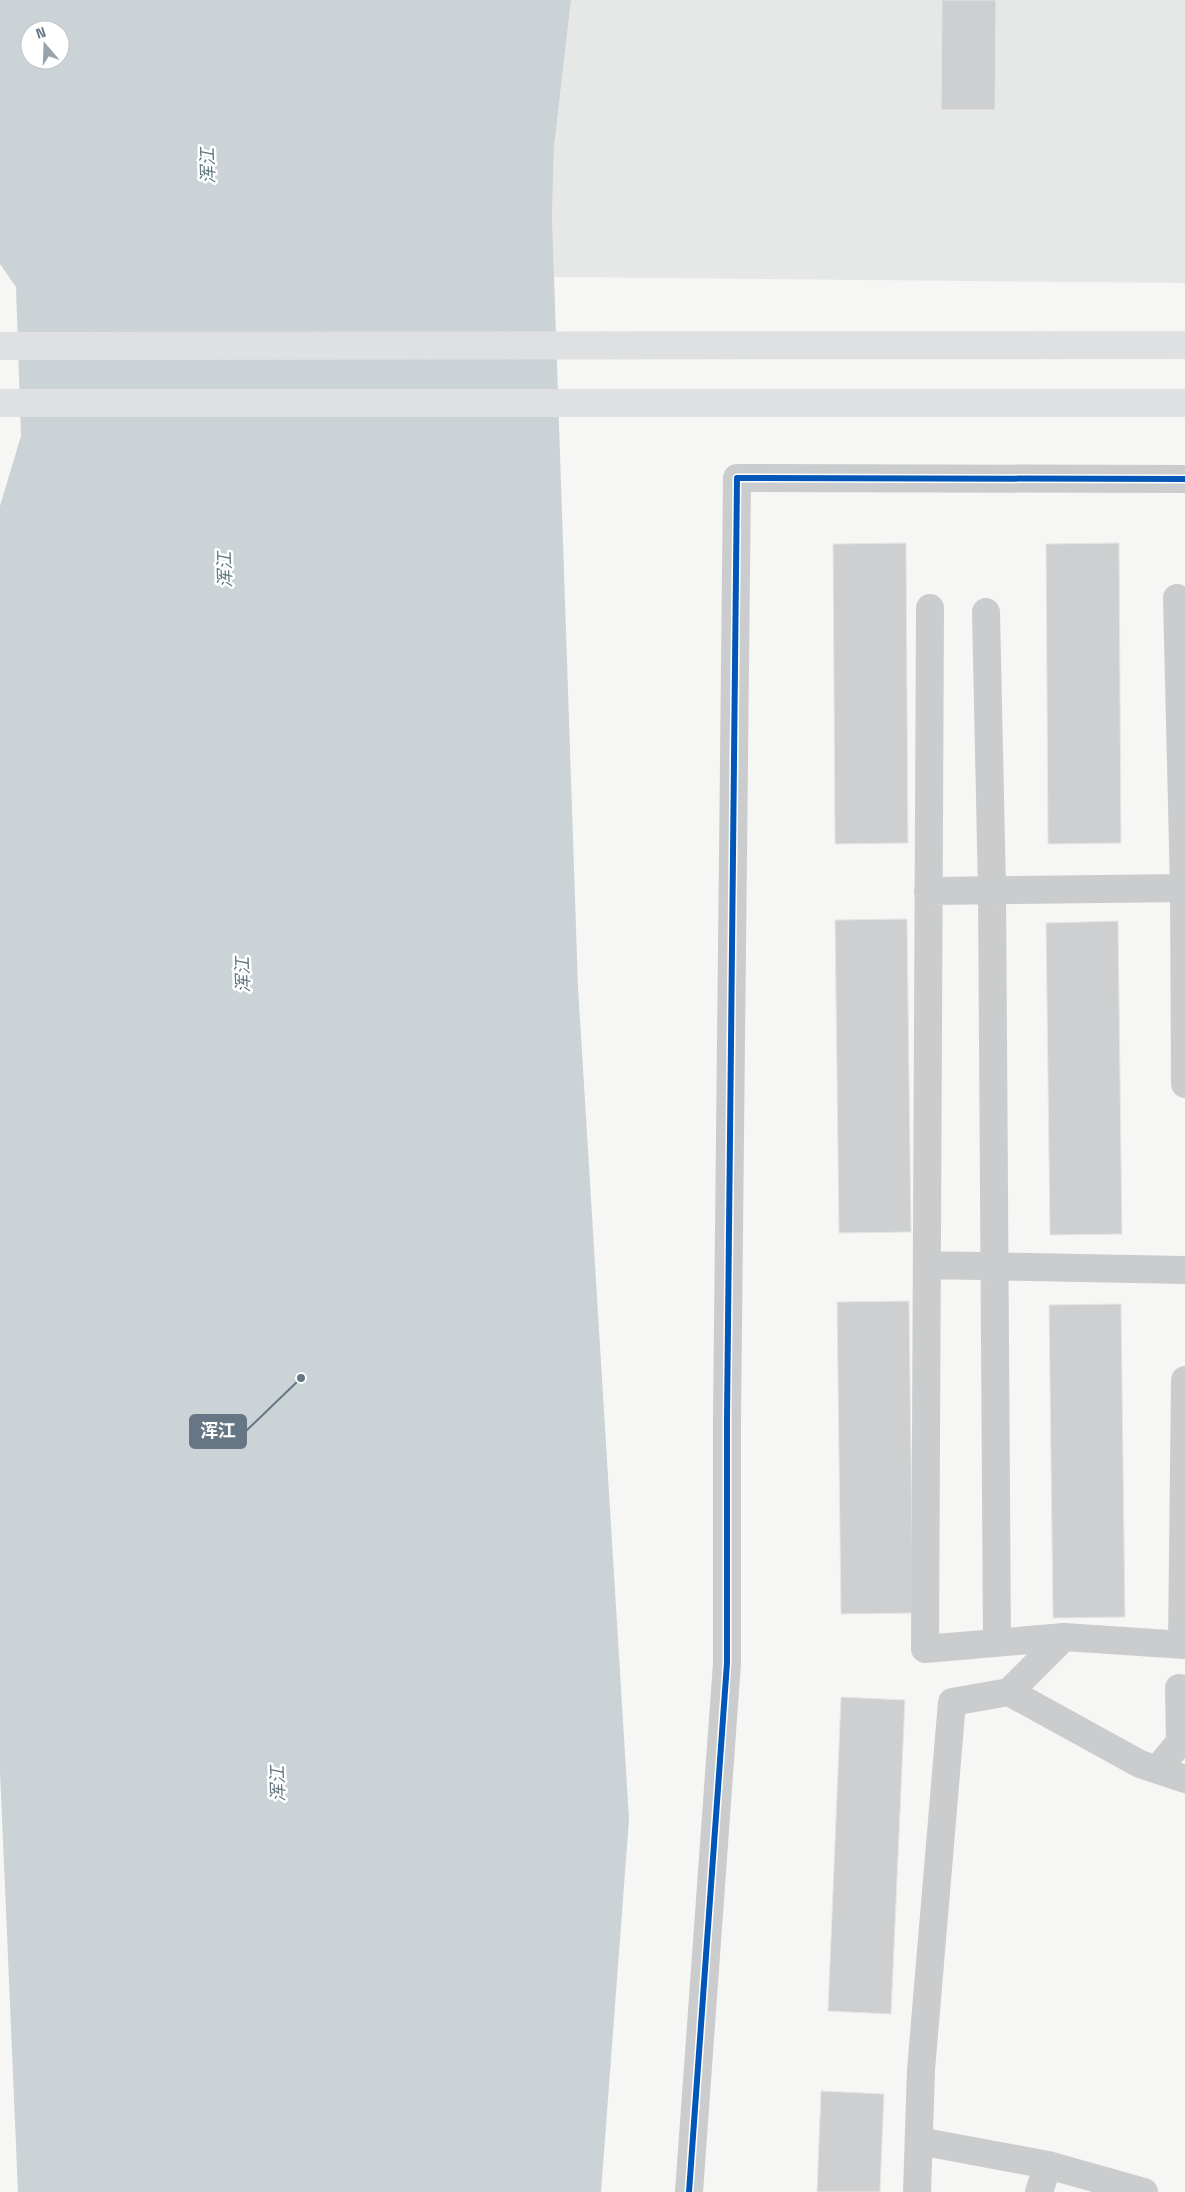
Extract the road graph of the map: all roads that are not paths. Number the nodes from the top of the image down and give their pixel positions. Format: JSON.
{"nodes":[{"id":1,"x":1185,"y":345,"type":"edge"},
{"id":2,"x":0,"y":346,"type":"edge"},
{"id":3,"x":0,"y":403,"type":"edge"},
{"id":4,"x":1185,"y":403,"type":"edge"},
{"id":5,"x":1185,"y":479,"type":"edge"},
{"id":6,"x":1177,"y":598,"type":"dead end"},
{"id":7,"x":930,"y":608,"type":"dead end"},
{"id":8,"x":986,"y":612,"type":"dead end"},
{"id":9,"x":1184,"y":888,"type":"edge"},
{"id":10,"x":992,"y":890,"type":"junction"},
{"id":11,"x":928,"y":891,"type":"junction"},
{"id":12,"x":1185,"y":1084,"type":"edge"},
{"id":13,"x":927,"y":1265,"type":"junction"},
{"id":14,"x":995,"y":1266,"type":"junction"},
{"id":15,"x":1185,"y":1270,"type":"edge"},
{"id":16,"x":1185,"y":1380,"type":"edge"},
{"id":17,"x":1064,"y":1637,"type":"junction"},
{"id":18,"x":997,"y":1643,"type":"junction"},
{"id":19,"x":1184,"y":1645,"type":"edge"},
{"id":20,"x":1179,"y":1688,"type":"dead end"},
{"id":21,"x":1009,"y":1692,"type":"junction"},
{"id":22,"x":1157,"y":1770,"type":"junction"},
{"id":23,"x":1185,"y":1779,"type":"edge"},
{"id":24,"x":919,"y":2141,"type":"junction"},
{"id":25,"x":1048,"y":2165,"type":"junction"},
{"id":26,"x":689,"y":2192,"type":"edge"},
{"id":27,"x":917,"y":2192,"type":"edge"},
{"id":28,"x":1039,"y":2192,"type":"edge"},
{"id":29,"x":1144,"y":2192,"type":"edge"}],
"edges":[{"from":1,"to":2,"type":"main road"},
{"from":3,"to":4,"type":"main road"},
{"from":5,"to":26,"type":"street"},
{"from":6,"to":9,"type":"street"},
{"from":7,"to":11,"type":"street"},
{"from":8,"to":10,"type":"street"},
{"from":9,"to":10,"type":"street"},
{"from":9,"to":12,"type":"street"},
{"from":10,"to":11,"type":"street"},
{"from":10,"to":14,"type":"street"},
{"from":11,"to":13,"type":"street"},
{"from":13,"to":14,"type":"street"},
{"from":13,"to":18,"type":"street"},
{"from":14,"to":15,"type":"street"},
{"from":14,"to":18,"type":"street"},
{"from":16,"to":19,"type":"street"},
{"from":17,"to":18,"type":"street"},
{"from":17,"to":19,"type":"street"},
{"from":17,"to":21,"type":"street"},
{"from":20,"to":22,"type":"street"},
{"from":21,"to":22,"type":"street"},
{"from":21,"to":24,"type":"street"},
{"from":22,"to":23,"type":"street"},
{"from":24,"to":25,"type":"street"},
{"from":24,"to":27,"type":"street"},
{"from":25,"to":28,"type":"street"},
{"from":25,"to":29,"type":"street"}]}
